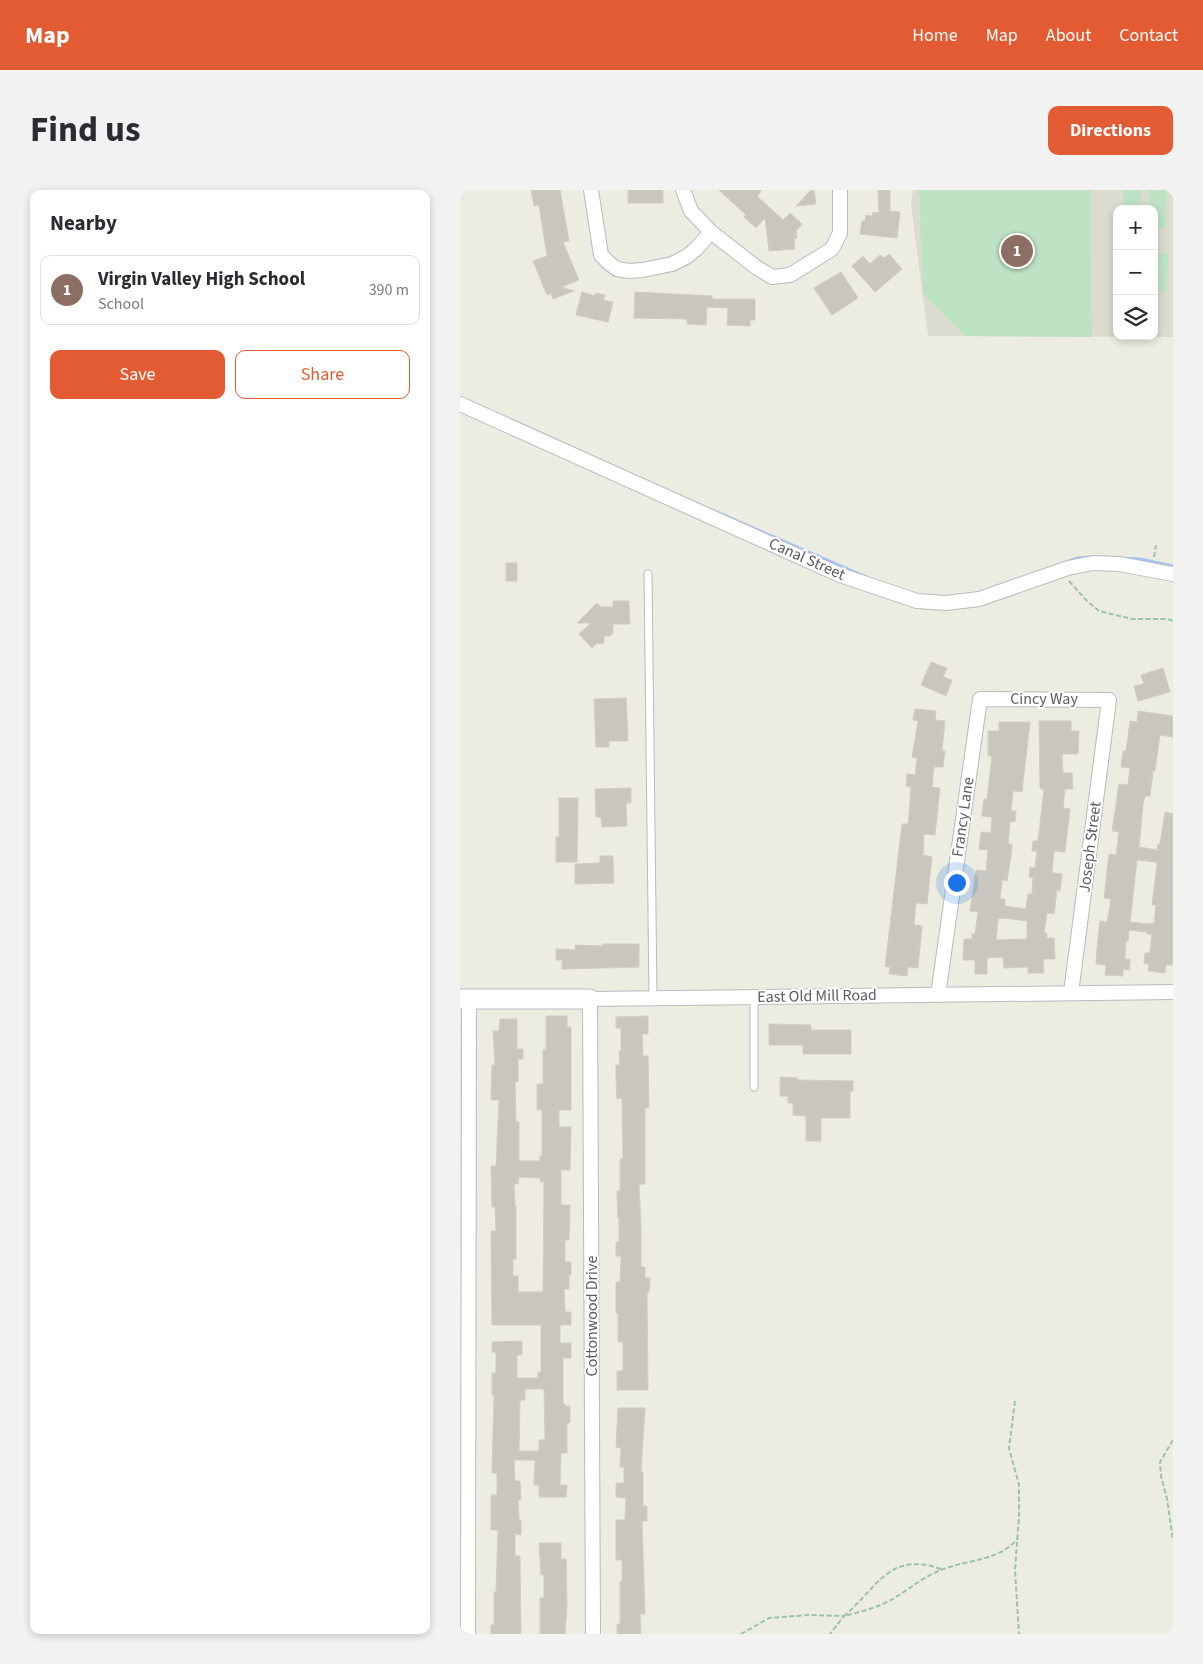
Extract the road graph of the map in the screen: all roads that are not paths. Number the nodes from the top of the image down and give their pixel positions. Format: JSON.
{"nodes":[{"id":1,"x":591,"y":190,"type":"edge"},
{"id":2,"x":682,"y":190,"type":"edge"},
{"id":3,"x":840,"y":190,"type":"edge"},
{"id":4,"x":711,"y":232,"type":"junction"},
{"id":5,"x":460,"y":404,"type":"edge"},
{"id":6,"x":648,"y":574,"type":"dead end"},
{"id":7,"x":1173,"y":574,"type":"edge"},
{"id":8,"x":980,"y":699,"type":"joint"},
{"id":9,"x":1109,"y":700,"type":"joint"},
{"id":10,"x":1173,"y":992,"type":"edge"},
{"id":11,"x":1071,"y":993,"type":"junction"},
{"id":12,"x":938,"y":995,"type":"junction"},
{"id":13,"x":754,"y":997,"type":"junction"},
{"id":14,"x":590,"y":998,"type":"junction"},
{"id":15,"x":653,"y":998,"type":"junction"},
{"id":16,"x":464,"y":999,"type":"edge"},
{"id":17,"x":754,"y":1087,"type":"dead end"},
{"id":18,"x":468,"y":1634,"type":"edge"},
{"id":19,"x":593,"y":1634,"type":"edge"}],
"edges":[{"from":1,"to":4,"type":"street"},
{"from":2,"to":4,"type":"street"},
{"from":3,"to":4,"type":"street"},
{"from":5,"to":7,"type":"street","name":"Canal Street"},
{"from":6,"to":15,"type":"lane"},
{"from":8,"to":9,"type":"street","name":"Cincy Way"},
{"from":8,"to":12,"type":"street","name":"Francy Lane"},
{"from":9,"to":11,"type":"street","name":"Joseph Street"},
{"from":10,"to":11,"type":"street","name":"East Old Mill Road"},
{"from":11,"to":12,"type":"street","name":"East Old Mill Road"},
{"from":12,"to":13,"type":"street","name":"East Old Mill Road"},
{"from":13,"to":15,"type":"street","name":"East Old Mill Road"},
{"from":13,"to":17,"type":"lane"},
{"from":14,"to":15,"type":"street","name":"East Old Mill Road"},
{"from":14,"to":16,"type":"street","name":"East Old Mill Road"},
{"from":14,"to":19,"type":"street","name":"Cottonwood Drive"},
{"from":16,"to":18,"type":"street"}]}
